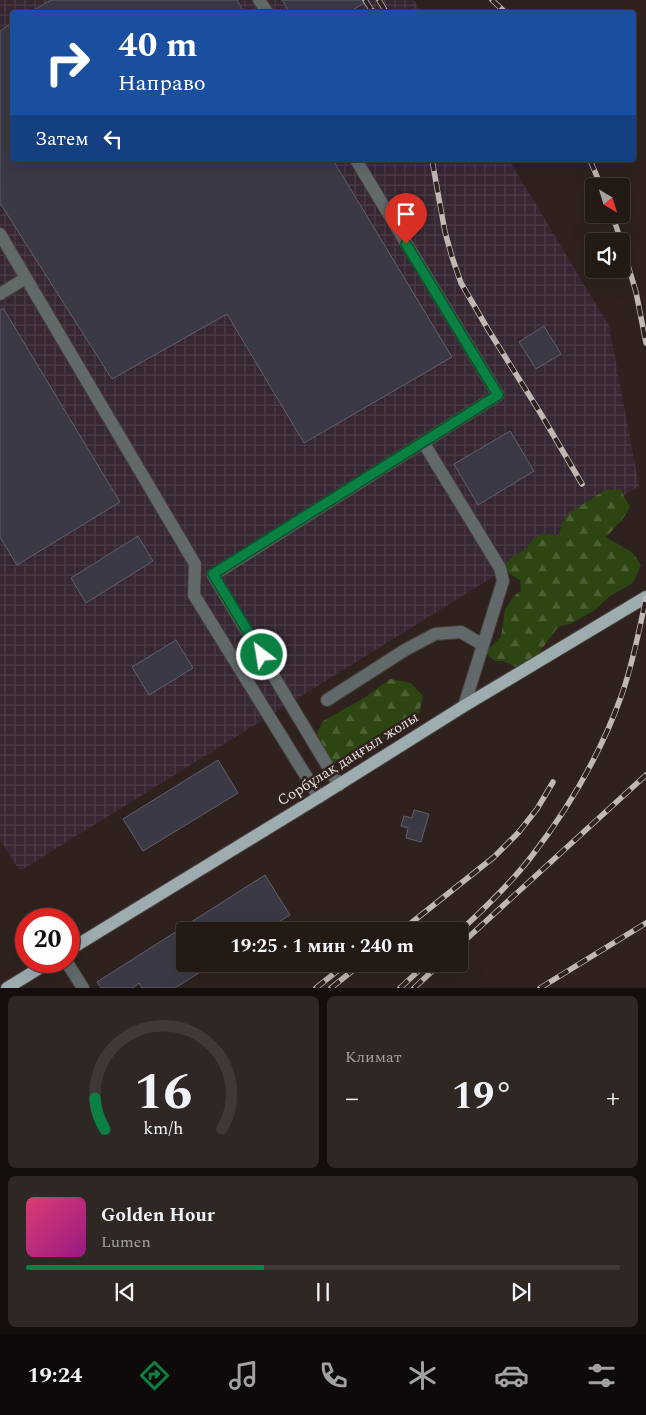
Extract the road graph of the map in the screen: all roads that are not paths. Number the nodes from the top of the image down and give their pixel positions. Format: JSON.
{"nodes":[{"id":1,"x":357,"y":162,"type":"edge"},
{"id":2,"x":0,"y":234,"type":"edge"},
{"id":3,"x":26,"y":278,"type":"junction"},
{"id":4,"x":0,"y":294,"type":"edge"},
{"id":5,"x":423,"y":442,"type":"junction"},
{"id":6,"x":195,"y":564,"type":"junction"},
{"id":7,"x":213,"y":574,"type":"junction"},
{"id":8,"x":646,"y":597,"type":"edge"},
{"id":9,"x":483,"y":645,"type":"junction"},
{"id":10,"x":327,"y":700,"type":"dead end"},
{"id":11,"x":464,"y":706,"type":"junction"},
{"id":12,"x":339,"y":785,"type":"junction"},
{"id":13,"x":319,"y":797,"type":"junction"},
{"id":14,"x":80,"y":943,"type":"edge"},
{"id":15,"x":31,"y":973,"type":"edge"},
{"id":16,"x":74,"y":973,"type":"edge"},
{"id":17,"x":7,"y":988,"type":"edge"},
{"id":18,"x":83,"y":988,"type":"edge"}],
"edges":[{"from":1,"to":5,"type":"lane"},
{"from":2,"to":3,"type":"lane"},
{"from":3,"to":4,"type":"lane"},
{"from":3,"to":6,"type":"lane"},
{"from":5,"to":7,"type":"lane"},
{"from":5,"to":9,"type":"lane"},
{"from":6,"to":7,"type":"lane"},
{"from":6,"to":13,"type":"lane"},
{"from":7,"to":12,"type":"lane"},
{"from":8,"to":11,"type":"main road","name":"Сорбұлақ даңғыл жолы"},
{"from":9,"to":10,"type":"lane"},
{"from":9,"to":11,"type":"lane"},
{"from":11,"to":12,"type":"main road","name":"Сорбұлақ даңғыл жолы"},
{"from":12,"to":13,"type":"main road","name":"Сорбұлақ даңғыл жолы"},
{"from":13,"to":14,"type":"main road","name":"Сорбұлақ даңғыл жолы"},
{"from":15,"to":17,"type":"main road"},
{"from":16,"to":18,"type":"lane"}]}
